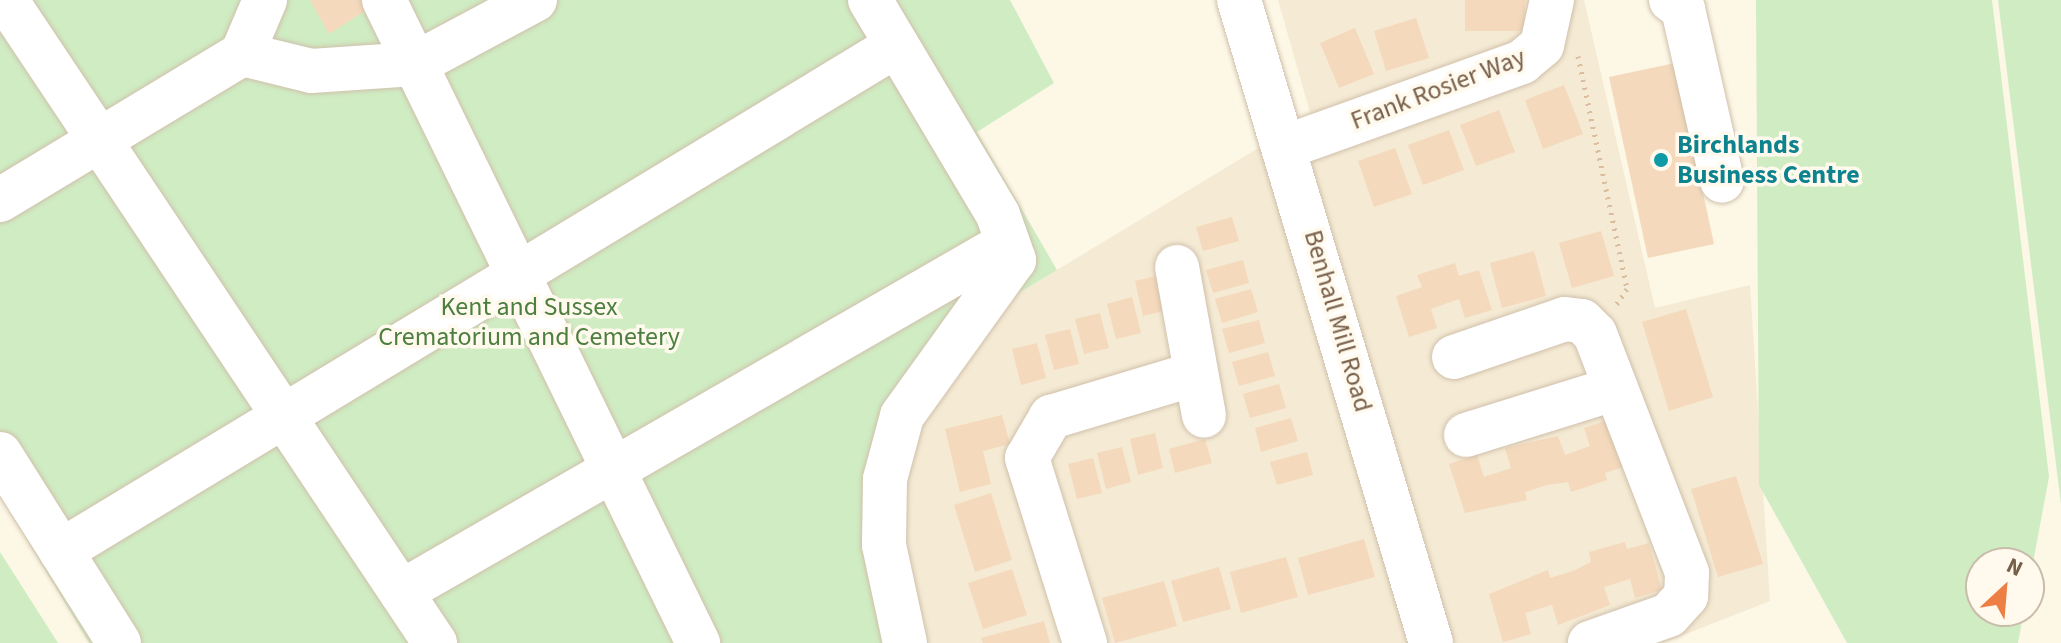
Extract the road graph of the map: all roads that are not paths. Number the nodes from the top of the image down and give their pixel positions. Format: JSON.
{"nodes":[{"id":1,"x":6,"y":0,"type":"edge"},
{"id":2,"x":265,"y":0,"type":"edge"},
{"id":3,"x":384,"y":0,"type":"edge"},
{"id":4,"x":535,"y":0,"type":"edge"},
{"id":5,"x":870,"y":0,"type":"edge"},
{"id":6,"x":1239,"y":0,"type":"edge"},
{"id":7,"x":1671,"y":0,"type":"edge"},
{"id":8,"x":1551,"y":8,"type":"edge"},
{"id":9,"x":897,"y":45,"type":"junction"},
{"id":10,"x":242,"y":54,"type":"junction"},
{"id":11,"x":415,"y":64,"type":"junction"},
{"id":12,"x":100,"y":141,"type":"junction"},
{"id":13,"x":1288,"y":146,"type":"junction"},
{"id":14,"x":1722,"y":181,"type":"dead end"},
{"id":15,"x":0,"y":200,"type":"edge"},
{"id":16,"x":1005,"y":235,"type":"junction"},
{"id":17,"x":1177,"y":267,"type":"dead end"},
{"id":18,"x":517,"y":273,"type":"junction"},
{"id":19,"x":1454,"y":357,"type":"dead end"},
{"id":20,"x":1194,"y":374,"type":"junction"},
{"id":21,"x":1614,"y":389,"type":"junction"},
{"id":22,"x":282,"y":414,"type":"junction"},
{"id":23,"x":1204,"y":416,"type":"dead end"},
{"id":24,"x":1466,"y":435,"type":"dead end"},
{"id":25,"x":0,"y":454,"type":"edge"},
{"id":26,"x":613,"y":468,"type":"junction"},
{"id":27,"x":61,"y":551,"type":"junction"},
{"id":28,"x":401,"y":592,"type":"junction"},
{"id":29,"x":1420,"y":641,"type":"edge"},
{"id":30,"x":119,"y":643,"type":"edge"},
{"id":31,"x":435,"y":643,"type":"edge"},
{"id":32,"x":698,"y":643,"type":"edge"},
{"id":33,"x":905,"y":643,"type":"edge"},
{"id":34,"x":1085,"y":643,"type":"edge"},
{"id":35,"x":1590,"y":643,"type":"edge"}],
"edges":[{"from":1,"to":12,"type":"street"},
{"from":2,"to":10,"type":"street"},
{"from":3,"to":11,"type":"street"},
{"from":4,"to":11,"type":"street"},
{"from":5,"to":9,"type":"street"},
{"from":6,"to":13,"type":"street","name":"Benhall Mill Road"},
{"from":7,"to":14,"type":"street"},
{"from":8,"to":13,"type":"street","name":"Frank Rosier Way"},
{"from":9,"to":16,"type":"street"},
{"from":9,"to":18,"type":"street"},
{"from":10,"to":11,"type":"street"},
{"from":10,"to":12,"type":"street"},
{"from":11,"to":18,"type":"street"},
{"from":12,"to":15,"type":"street"},
{"from":12,"to":22,"type":"street"},
{"from":13,"to":29,"type":"street","name":"Benhall Mill Road"},
{"from":16,"to":26,"type":"street"},
{"from":16,"to":33,"type":"street"},
{"from":17,"to":20,"type":"street"},
{"from":18,"to":22,"type":"street"},
{"from":18,"to":26,"type":"street"},
{"from":19,"to":21,"type":"street"},
{"from":20,"to":23,"type":"street"},
{"from":20,"to":34,"type":"street"},
{"from":21,"to":24,"type":"street"},
{"from":21,"to":35,"type":"street"},
{"from":22,"to":27,"type":"street"},
{"from":22,"to":28,"type":"street"},
{"from":25,"to":27,"type":"street"},
{"from":26,"to":28,"type":"street"},
{"from":26,"to":32,"type":"street"},
{"from":27,"to":30,"type":"street"},
{"from":28,"to":31,"type":"street"}]}
